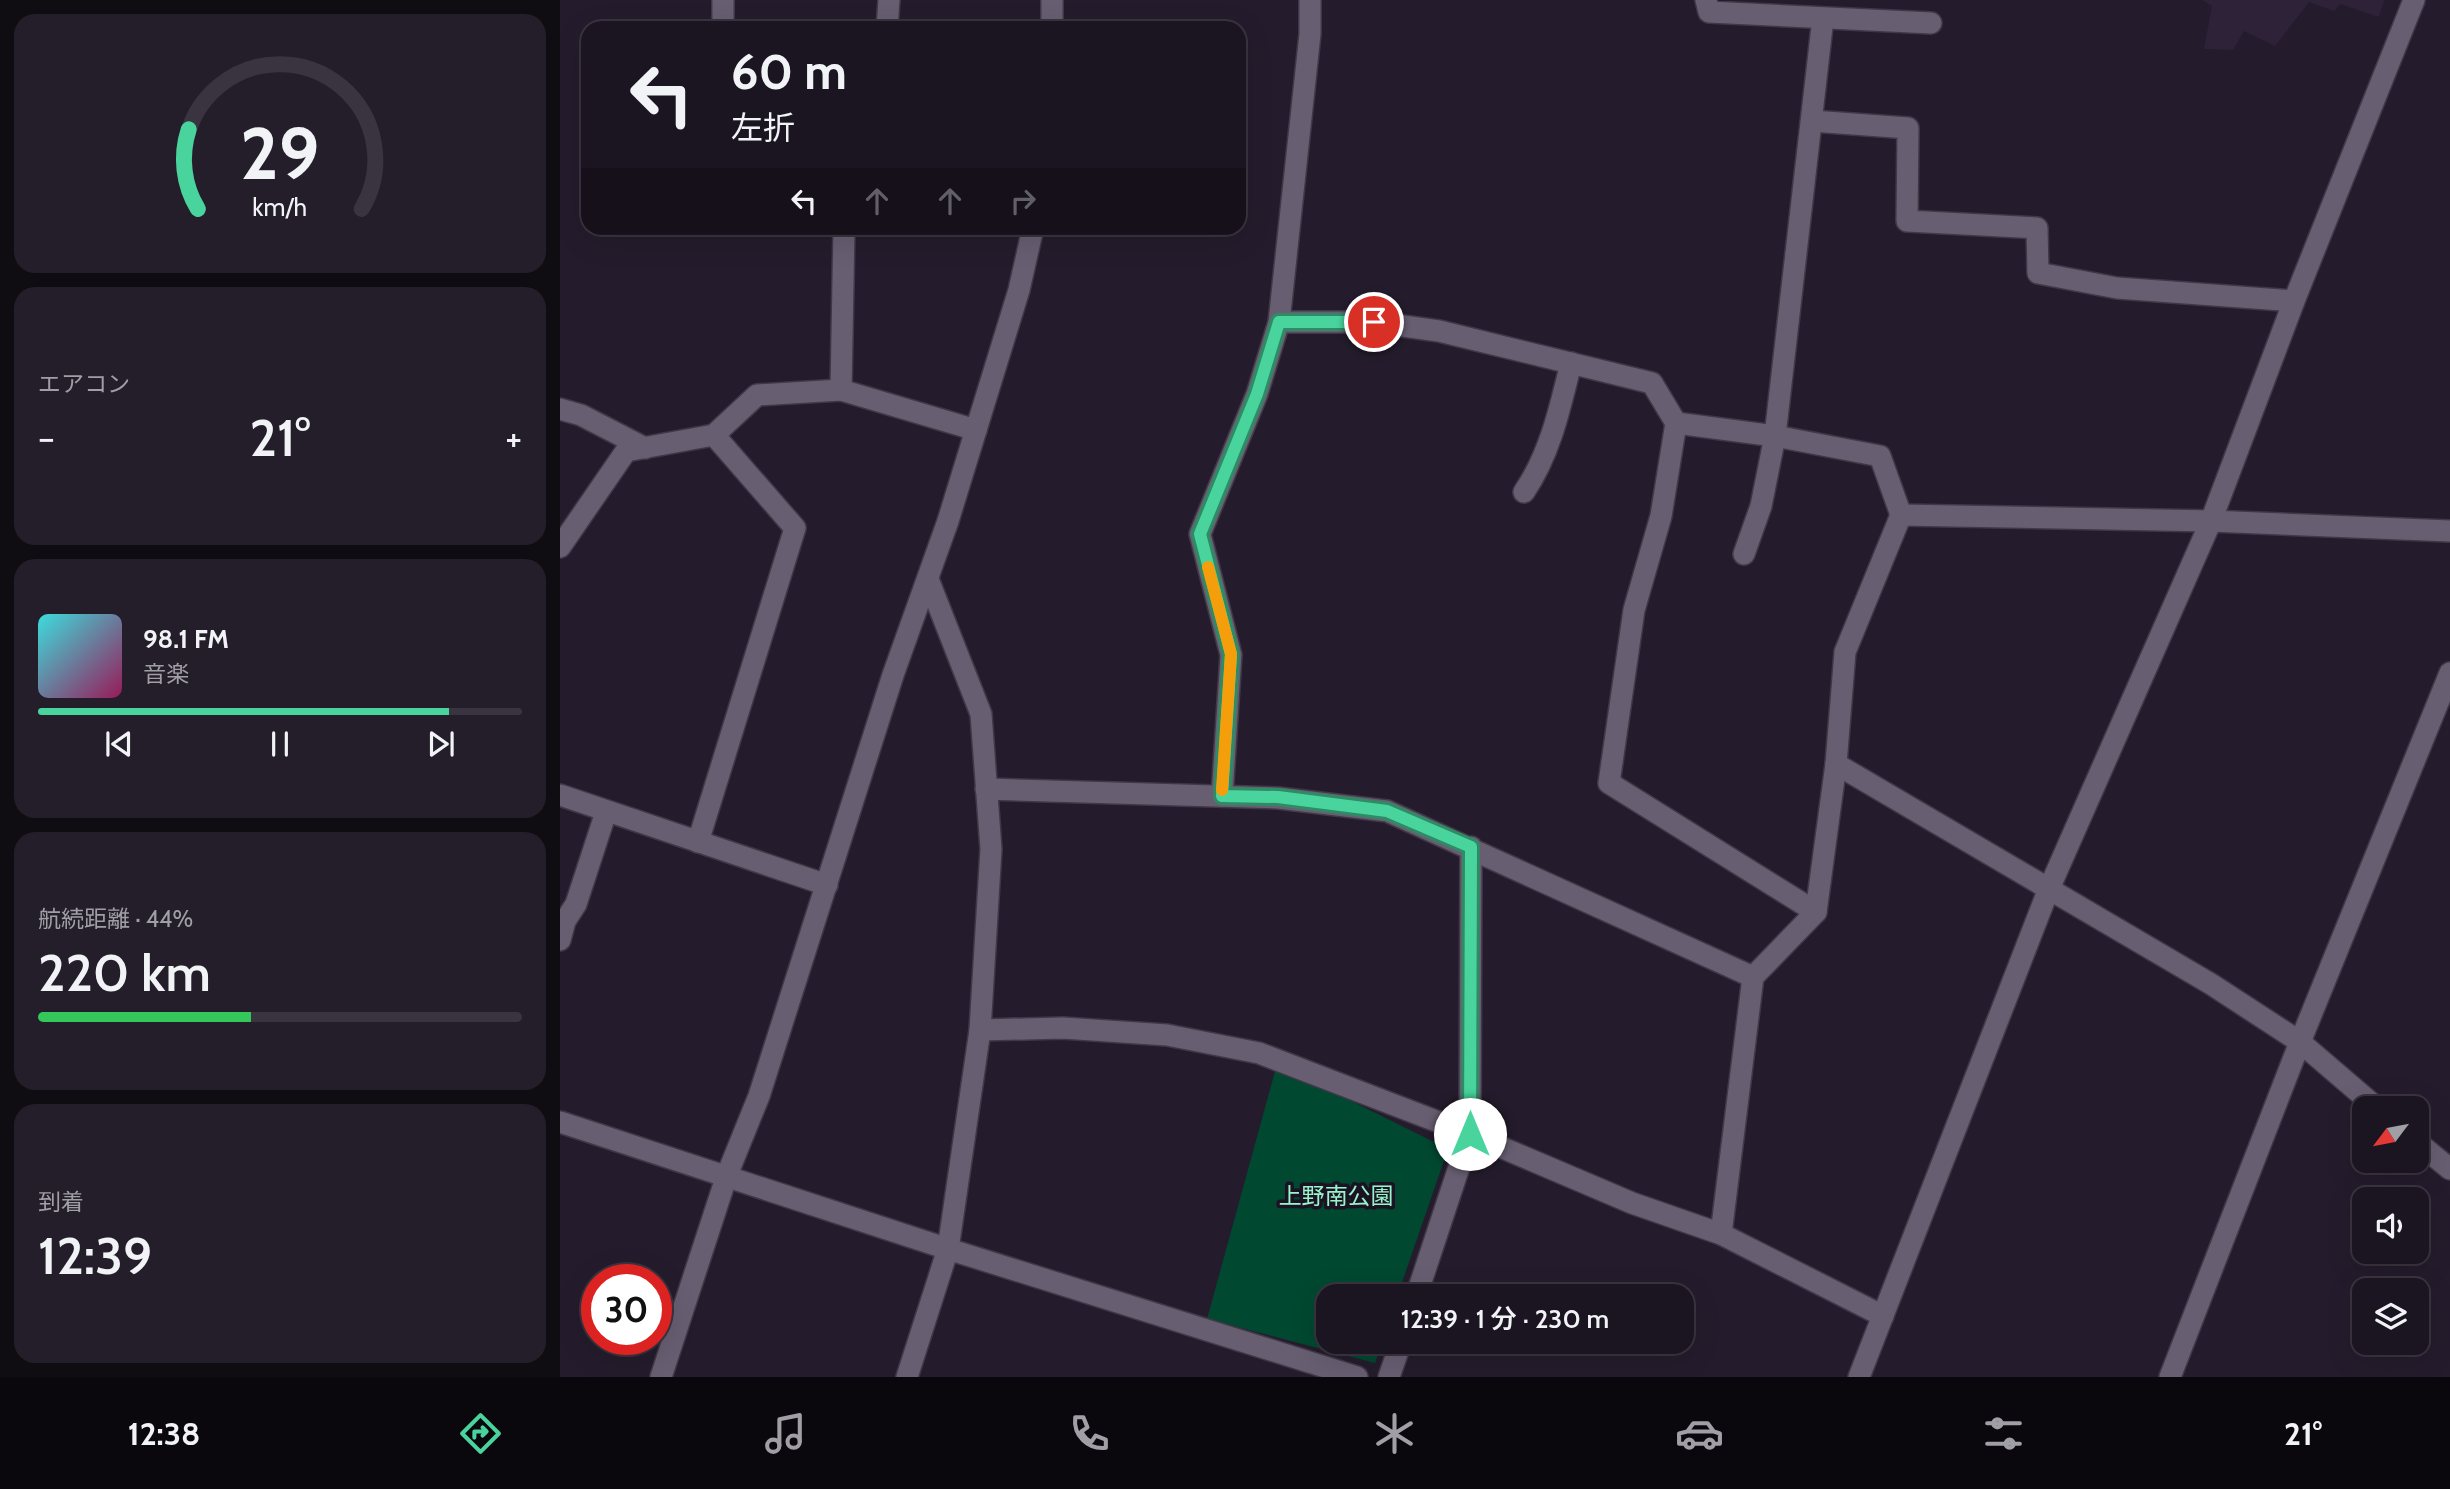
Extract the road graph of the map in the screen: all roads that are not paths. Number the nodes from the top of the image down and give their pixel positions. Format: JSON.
{"nodes":[{"id":1,"x":723,"y":0,"type":"edge"},
{"id":2,"x":889,"y":0,"type":"edge"},
{"id":3,"x":1052,"y":0,"type":"edge"},
{"id":4,"x":1310,"y":0,"type":"edge"},
{"id":5,"x":1706,"y":0,"type":"edge"},
{"id":6,"x":2414,"y":0,"type":"edge"},
{"id":7,"x":1823,"y":18,"type":"junction"},
{"id":8,"x":723,"y":21,"type":"edge"},
{"id":9,"x":888,"y":21,"type":"edge"},
{"id":10,"x":1052,"y":21,"type":"edge"},
{"id":11,"x":1931,"y":23,"type":"dead end"},
{"id":12,"x":1812,"y":121,"type":"junction"},
{"id":13,"x":844,"y":235,"type":"edge"},
{"id":14,"x":1031,"y":235,"type":"edge"},
{"id":15,"x":2294,"y":301,"type":"junction"},
{"id":16,"x":1279,"y":322,"type":"junction"},
{"id":17,"x":1571,"y":363,"type":"junction"},
{"id":18,"x":841,"y":390,"type":"junction"},
{"id":19,"x":560,"y":409,"type":"edge"},
{"id":20,"x":1676,"y":422,"type":"junction"},
{"id":21,"x":976,"y":430,"type":"junction"},
{"id":22,"x":714,"y":436,"type":"junction"},
{"id":23,"x":1775,"y":436,"type":"junction"},
{"id":24,"x":645,"y":448,"type":"junction"},
{"id":25,"x":1524,"y":492,"type":"dead end"},
{"id":26,"x":1901,"y":515,"type":"junction"},
{"id":27,"x":2211,"y":521,"type":"junction"},
{"id":28,"x":2450,"y":531,"type":"edge"},
{"id":29,"x":560,"y":547,"type":"edge"},
{"id":30,"x":1744,"y":554,"type":"dead end"},
{"id":31,"x":928,"y":579,"type":"junction"},
{"id":32,"x":2450,"y":673,"type":"edge"},
{"id":33,"x":1836,"y":764,"type":"junction"},
{"id":34,"x":986,"y":789,"type":"junction"},
{"id":35,"x":560,"y":795,"type":"edge"},
{"id":36,"x":1222,"y":796,"type":"junction"},
{"id":37,"x":606,"y":812,"type":"junction"},
{"id":38,"x":698,"y":842,"type":"junction"},
{"id":39,"x":1471,"y":847,"type":"junction"},
{"id":40,"x":827,"y":885,"type":"junction"},
{"id":41,"x":2048,"y":891,"type":"junction"},
{"id":42,"x":1816,"y":912,"type":"junction"},
{"id":43,"x":560,"y":940,"type":"edge"},
{"id":44,"x":1753,"y":977,"type":"junction"},
{"id":45,"x":980,"y":1030,"type":"junction"},
{"id":46,"x":2300,"y":1042,"type":"junction"},
{"id":47,"x":2363,"y":1096,"type":"edge"},
{"id":48,"x":560,"y":1122,"type":"edge"},
{"id":49,"x":1470,"y":1134,"type":"junction"},
{"id":50,"x":2429,"y":1152,"type":"edge"},
{"id":51,"x":2450,"y":1169,"type":"edge"},
{"id":52,"x":727,"y":1175,"type":"junction"},
{"id":53,"x":1721,"y":1234,"type":"junction"},
{"id":54,"x":948,"y":1249,"type":"junction"},
{"id":55,"x":1420,"y":1284,"type":"edge"},
{"id":56,"x":1883,"y":1316,"type":"junction"},
{"id":57,"x":1397,"y":1354,"type":"edge"},
{"id":58,"x":662,"y":1377,"type":"edge"},
{"id":59,"x":907,"y":1377,"type":"edge"},
{"id":60,"x":1357,"y":1377,"type":"edge"},
{"id":61,"x":1390,"y":1377,"type":"edge"},
{"id":62,"x":1859,"y":1377,"type":"edge"},
{"id":63,"x":2169,"y":1377,"type":"edge"}],
"edges":[{"from":1,"to":8,"type":"street"},
{"from":2,"to":9,"type":"street"},
{"from":3,"to":10,"type":"street"},
{"from":4,"to":16,"type":"street"},
{"from":5,"to":7,"type":"street"},
{"from":6,"to":15,"type":"street"},
{"from":7,"to":11,"type":"street"},
{"from":7,"to":12,"type":"street"},
{"from":12,"to":15,"type":"street"},
{"from":12,"to":23,"type":"street"},
{"from":13,"to":18,"type":"street"},
{"from":14,"to":21,"type":"street"},
{"from":15,"to":27,"type":"street"},
{"from":16,"to":17,"type":"street"},
{"from":16,"to":36,"type":"street"},
{"from":17,"to":20,"type":"street"},
{"from":17,"to":25,"type":"street"},
{"from":18,"to":21,"type":"street"},
{"from":18,"to":22,"type":"street"},
{"from":19,"to":24,"type":"street"},
{"from":20,"to":23,"type":"street"},
{"from":20,"to":42,"type":"street"},
{"from":21,"to":31,"type":"street"},
{"from":22,"to":24,"type":"street"},
{"from":22,"to":38,"type":"street"},
{"from":23,"to":26,"type":"street"},
{"from":23,"to":30,"type":"street"},
{"from":24,"to":29,"type":"street"},
{"from":26,"to":27,"type":"street"},
{"from":26,"to":33,"type":"street"},
{"from":27,"to":28,"type":"street"},
{"from":27,"to":41,"type":"street"},
{"from":31,"to":34,"type":"street"},
{"from":31,"to":40,"type":"street"},
{"from":32,"to":46,"type":"street"},
{"from":33,"to":41,"type":"street"},
{"from":33,"to":42,"type":"street"},
{"from":34,"to":36,"type":"street"},
{"from":34,"to":45,"type":"street"},
{"from":35,"to":37,"type":"street"},
{"from":36,"to":39,"type":"street"},
{"from":37,"to":38,"type":"street"},
{"from":37,"to":43,"type":"street"},
{"from":38,"to":40,"type":"street"},
{"from":39,"to":44,"type":"street"},
{"from":39,"to":49,"type":"street"},
{"from":40,"to":52,"type":"street"},
{"from":41,"to":46,"type":"street"},
{"from":41,"to":56,"type":"street"},
{"from":42,"to":44,"type":"street"},
{"from":44,"to":53,"type":"street"},
{"from":45,"to":49,"type":"street"},
{"from":45,"to":54,"type":"street"},
{"from":46,"to":47,"type":"street"},
{"from":46,"to":63,"type":"street"},
{"from":48,"to":52,"type":"street"},
{"from":49,"to":53,"type":"street"},
{"from":49,"to":55,"type":"street"},
{"from":50,"to":51,"type":"street"},
{"from":52,"to":54,"type":"street"},
{"from":52,"to":58,"type":"street"},
{"from":53,"to":56,"type":"street"},
{"from":54,"to":59,"type":"street"},
{"from":54,"to":60,"type":"street"},
{"from":56,"to":62,"type":"street"},
{"from":57,"to":61,"type":"street"}]}
